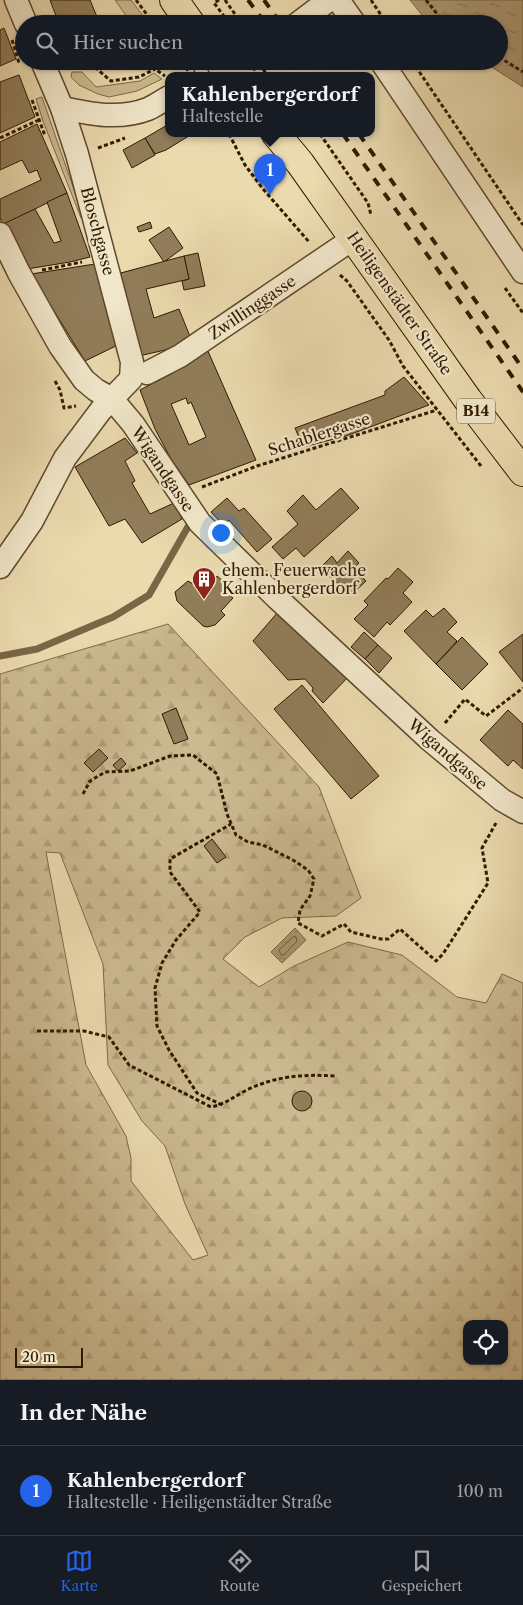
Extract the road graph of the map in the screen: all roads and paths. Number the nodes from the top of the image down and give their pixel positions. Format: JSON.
{"nodes":[{"id":1,"x":16,"y":0,"type":"edge"},
{"id":2,"x":136,"y":0,"type":"edge"},
{"id":3,"x":174,"y":0,"type":"edge"},
{"id":4,"x":219,"y":0,"type":"edge"},
{"id":5,"x":225,"y":0,"type":"edge"},
{"id":6,"x":329,"y":0,"type":"edge"},
{"id":7,"x":338,"y":0,"type":"edge"},
{"id":8,"x":371,"y":0,"type":"edge"},
{"id":9,"x":426,"y":0,"type":"edge"},
{"id":10,"x":22,"y":15,"type":"edge"},
{"id":11,"x":147,"y":15,"type":"edge"},
{"id":12,"x":185,"y":15,"type":"edge"},
{"id":13,"x":223,"y":15,"type":"edge"},
{"id":14,"x":236,"y":15,"type":"edge"},
{"id":15,"x":309,"y":15,"type":"edge"},
{"id":16,"x":349,"y":15,"type":"edge"},
{"id":17,"x":381,"y":15,"type":"edge"},
{"id":18,"x":438,"y":15,"type":"edge"},
{"id":19,"x":508,"y":63,"type":"edge"},
{"id":20,"x":46,"y":70,"type":"edge"},
{"id":21,"x":98,"y":70,"type":"edge"},
{"id":22,"x":153,"y":70,"type":"edge"},
{"id":23,"x":156,"y":70,"type":"edge"},
{"id":24,"x":387,"y":70,"type":"edge"},
{"id":25,"x":418,"y":70,"type":"edge"},
{"id":26,"x":523,"y":72,"type":"edge"},
{"id":27,"x":165,"y":83,"type":"edge"},
{"id":28,"x":165,"y":88,"type":"edge"},
{"id":29,"x":62,"y":108,"type":"junction"},
{"id":30,"x":39,"y":120,"type":"dead end"},
{"id":31,"x":131,"y":136,"type":"dead end"},
{"id":32,"x":231,"y":137,"type":"edge"},
{"id":33,"x":278,"y":137,"type":"edge"},
{"id":34,"x":322,"y":137,"type":"edge"},
{"id":35,"x":0,"y":138,"type":"edge"},
{"id":36,"x":94,"y":149,"type":"dead end"},
{"id":37,"x":372,"y":215,"type":"dead end"},
{"id":38,"x":523,"y":225,"type":"edge"},
{"id":39,"x":0,"y":234,"type":"edge"},
{"id":40,"x":354,"y":238,"type":"junction"},
{"id":41,"x":105,"y":257,"type":"junction"},
{"id":42,"x":324,"y":259,"type":"junction"},
{"id":43,"x":46,"y":269,"type":"dead end"},
{"id":44,"x":523,"y":272,"type":"edge"},
{"id":45,"x":147,"y":373,"type":"dead end"},
{"id":46,"x":112,"y":399,"type":"junction"},
{"id":47,"x":79,"y":405,"type":"dead end"},
{"id":48,"x":64,"y":408,"type":"dead end"},
{"id":49,"x":437,"y":410,"type":"junction"},
{"id":50,"x":481,"y":466,"type":"dead end"},
{"id":51,"x":523,"y":472,"type":"edge"},
{"id":52,"x":210,"y":484,"type":"dead end"},
{"id":53,"x":0,"y":566,"type":"edge"},
{"id":54,"x":523,"y":688,"type":"edge"},
{"id":55,"x":443,"y":726,"type":"dead end"},
{"id":56,"x":83,"y":794,"type":"dead end"},
{"id":57,"x":523,"y":812,"type":"edge"},
{"id":58,"x":490,"y":818,"type":"dead end"},
{"id":59,"x":231,"y":824,"type":"junction"},
{"id":60,"x":37,"y":1031,"type":"dead end"},
{"id":61,"x":335,"y":1076,"type":"dead end"},
{"id":62,"x":222,"y":1105,"type":"junction"}],
"edges":[{"from":1,"to":10,"type":"street"},
{"from":2,"to":11,"type":"path"},
{"from":3,"to":12,"type":"main road"},
{"from":4,"to":13,"type":"path"},
{"from":5,"to":14,"type":"path"},
{"from":6,"to":15,"type":"street"},
{"from":7,"to":16,"type":"street"},
{"from":8,"to":17,"type":"path"},
{"from":9,"to":18,"type":"path"},
{"from":19,"to":26,"type":"path"},
{"from":20,"to":29,"type":"street","name":"Bloschgasse"},
{"from":21,"to":22,"type":"path"},
{"from":23,"to":27,"type":"path"},
{"from":24,"to":44,"type":"street"},
{"from":25,"to":38,"type":"path"},
{"from":28,"to":29,"type":"street"},
{"from":29,"to":41,"type":"street","name":"Bloschgasse"},
{"from":30,"to":35,"type":"path"},
{"from":31,"to":36,"type":"path"},
{"from":32,"to":42,"type":"path"},
{"from":33,"to":40,"type":"main road","name":"Heiligenstädter Straße","number":"B14"},
{"from":34,"to":37,"type":"path"},
{"from":39,"to":46,"type":"street","name":"Wigandgasse"},
{"from":40,"to":42,"type":"street","name":"Zwillinggasse"},
{"from":40,"to":51,"type":"main road","name":"Heiligenstädter Straße","number":"B14"},
{"from":41,"to":43,"type":"path"},
{"from":41,"to":46,"type":"street","name":"Bloschgasse"},
{"from":42,"to":45,"type":"street","name":"Zwillinggasse"},
{"from":42,"to":49,"type":"path"},
{"from":46,"to":53,"type":"street","name":"Bloschgasse"},
{"from":46,"to":57,"type":"street","name":"Wigandgasse"},
{"from":47,"to":48,"type":"path"},
{"from":49,"to":50,"type":"path"},
{"from":49,"to":52,"type":"path","name":"Schablergasse"},
{"from":54,"to":55,"type":"path"},
{"from":56,"to":59,"type":"path"},
{"from":58,"to":59,"type":"path"},
{"from":59,"to":62,"type":"path"},
{"from":60,"to":62,"type":"path"},
{"from":61,"to":62,"type":"path"}]}
